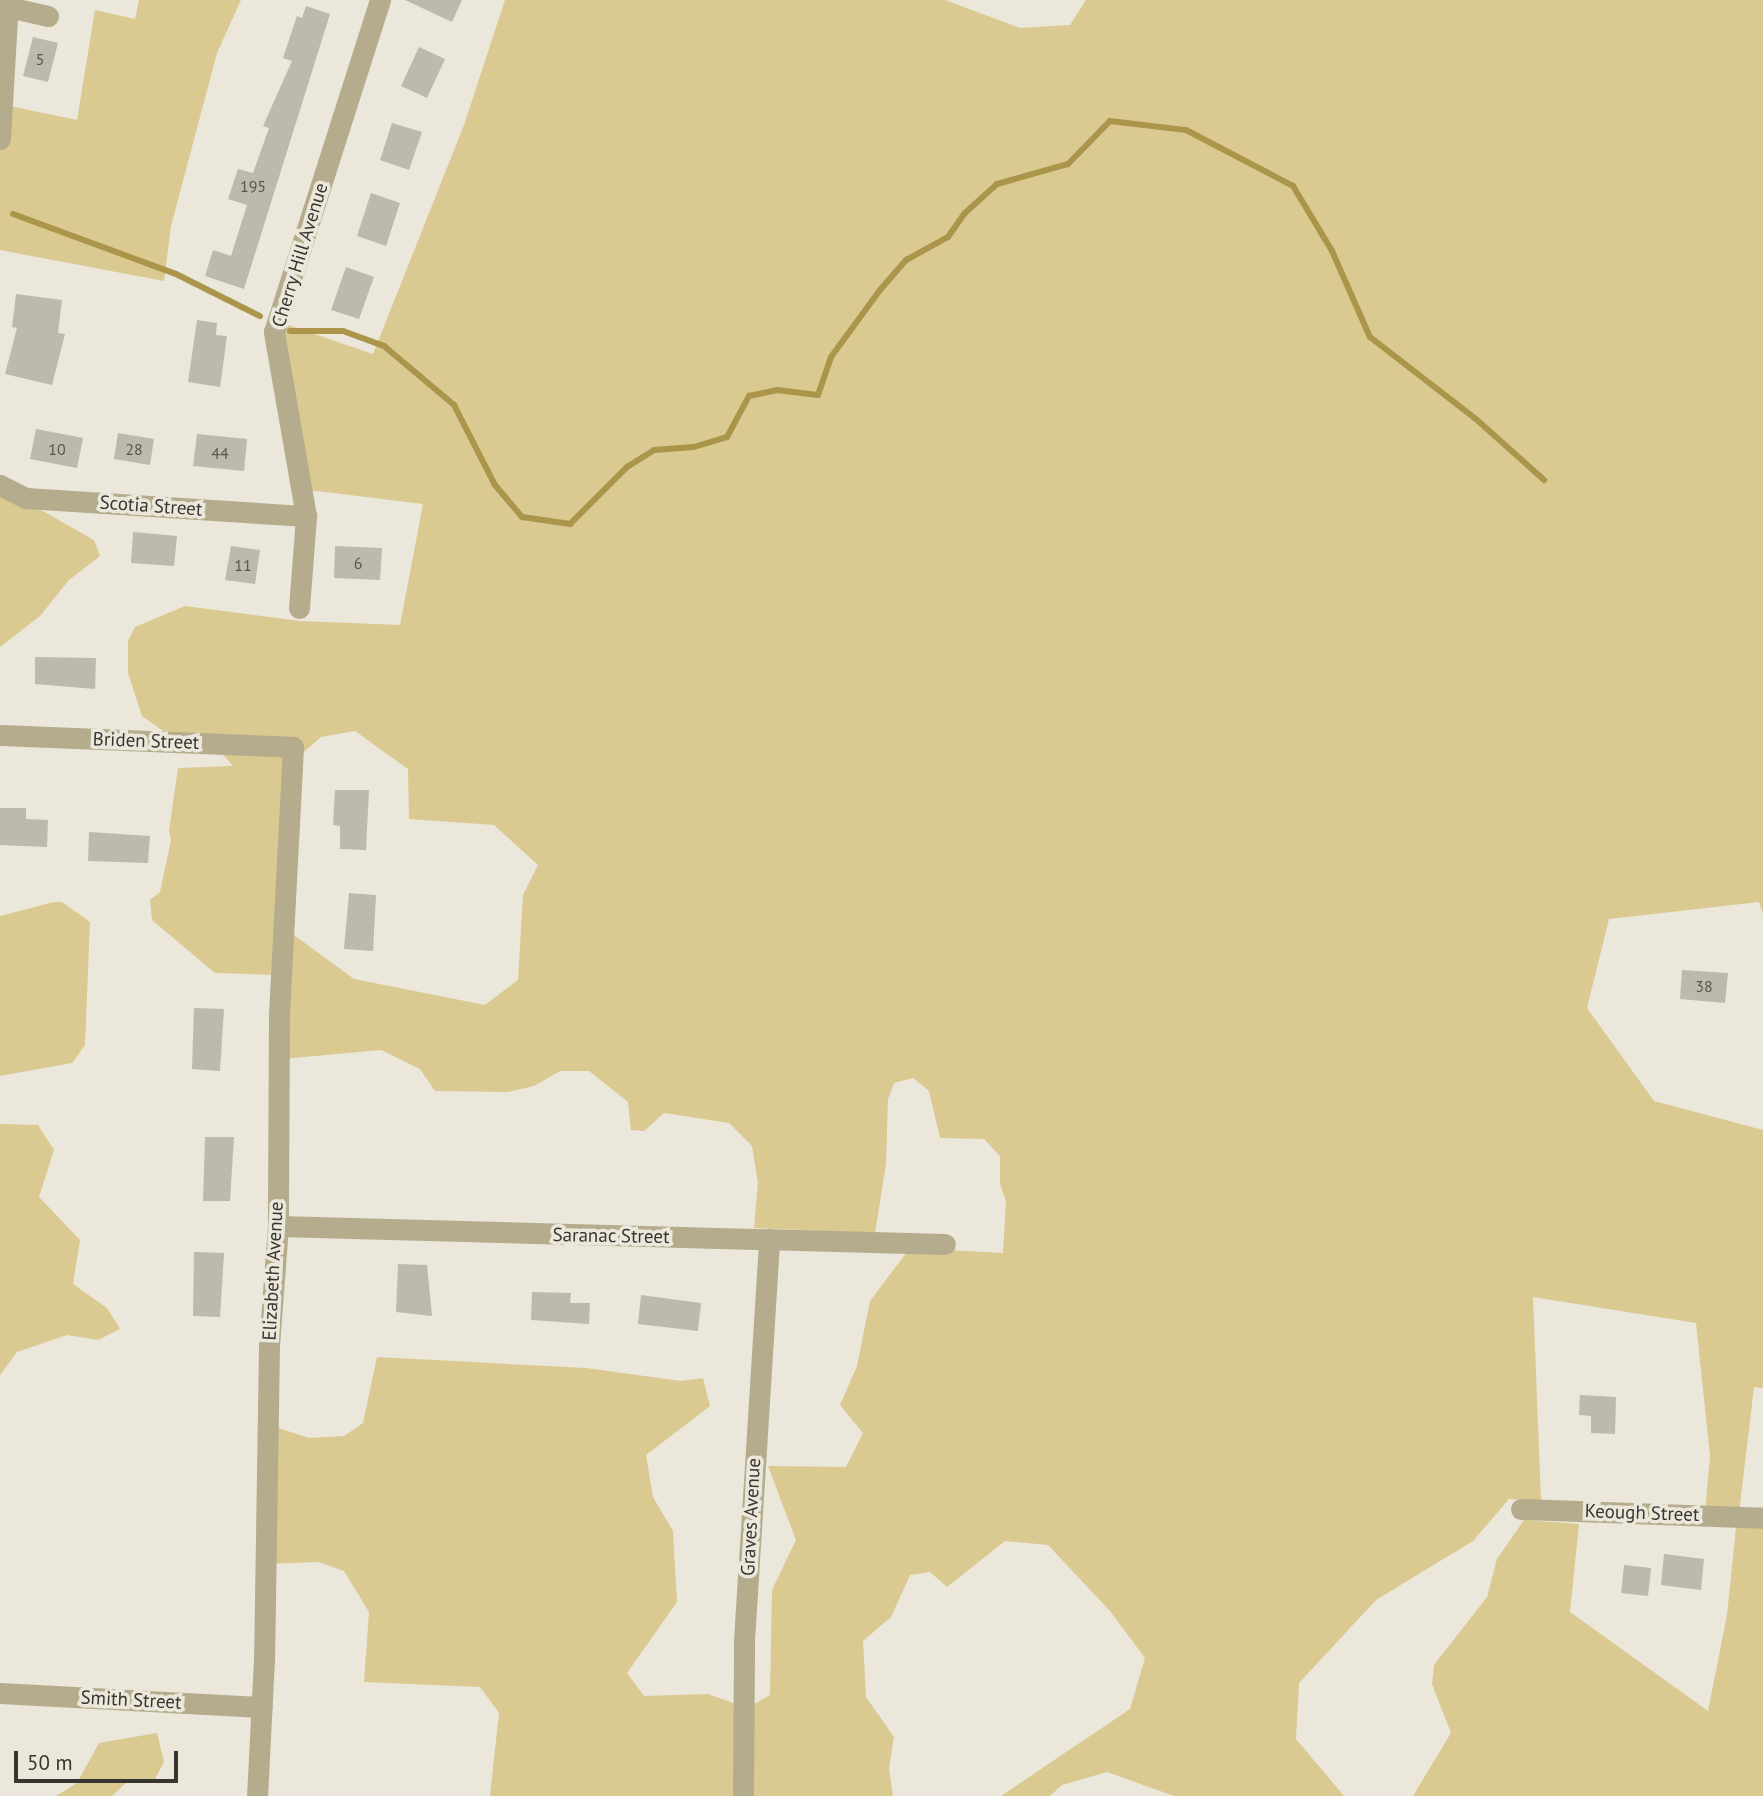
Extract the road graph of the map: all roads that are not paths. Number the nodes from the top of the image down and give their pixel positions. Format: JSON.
{"nodes":[{"id":1,"x":380,"y":0,"type":"edge"},
{"id":2,"x":8,"y":4,"type":"edge"},
{"id":3,"x":48,"y":16,"type":"dead end"},
{"id":4,"x":0,"y":139,"type":"edge"},
{"id":5,"x":0,"y":485,"type":"edge"},
{"id":6,"x":306,"y":516,"type":"junction"},
{"id":7,"x":299,"y":608,"type":"dead end"},
{"id":8,"x":0,"y":735,"type":"edge"},
{"id":9,"x":293,"y":747,"type":"joint"},
{"id":10,"x":278,"y":1226,"type":"junction"},
{"id":11,"x":769,"y":1239,"type":"junction"},
{"id":12,"x":945,"y":1244,"type":"dead end"},
{"id":13,"x":1521,"y":1509,"type":"dead end"},
{"id":14,"x":1763,"y":1518,"type":"edge"},
{"id":15,"x":0,"y":1693,"type":"edge"},
{"id":16,"x":262,"y":1707,"type":"junction"},
{"id":17,"x":257,"y":1796,"type":"edge"},
{"id":18,"x":743,"y":1796,"type":"edge"}],
"edges":[{"from":1,"to":6,"type":"street","name":"Cherry Hill Avenue"},
{"from":2,"to":3,"type":"street"},
{"from":2,"to":4,"type":"street"},
{"from":5,"to":6,"type":"street","name":"Scotia Street"},
{"from":6,"to":7,"type":"street"},
{"from":8,"to":9,"type":"street","name":"Briden Street"},
{"from":9,"to":10,"type":"street","name":"Elizabeth Avenue"},
{"from":10,"to":11,"type":"street","name":"Saranac Street"},
{"from":10,"to":16,"type":"street","name":"Elizabeth Avenue"},
{"from":11,"to":12,"type":"street","name":"Saranac Street"},
{"from":11,"to":18,"type":"street","name":"Graves Avenue"},
{"from":13,"to":14,"type":"street","name":"Keough Street"},
{"from":15,"to":16,"type":"street","name":"Smith Street"},
{"from":16,"to":17,"type":"street","name":"Elizabeth Avenue"}]}
